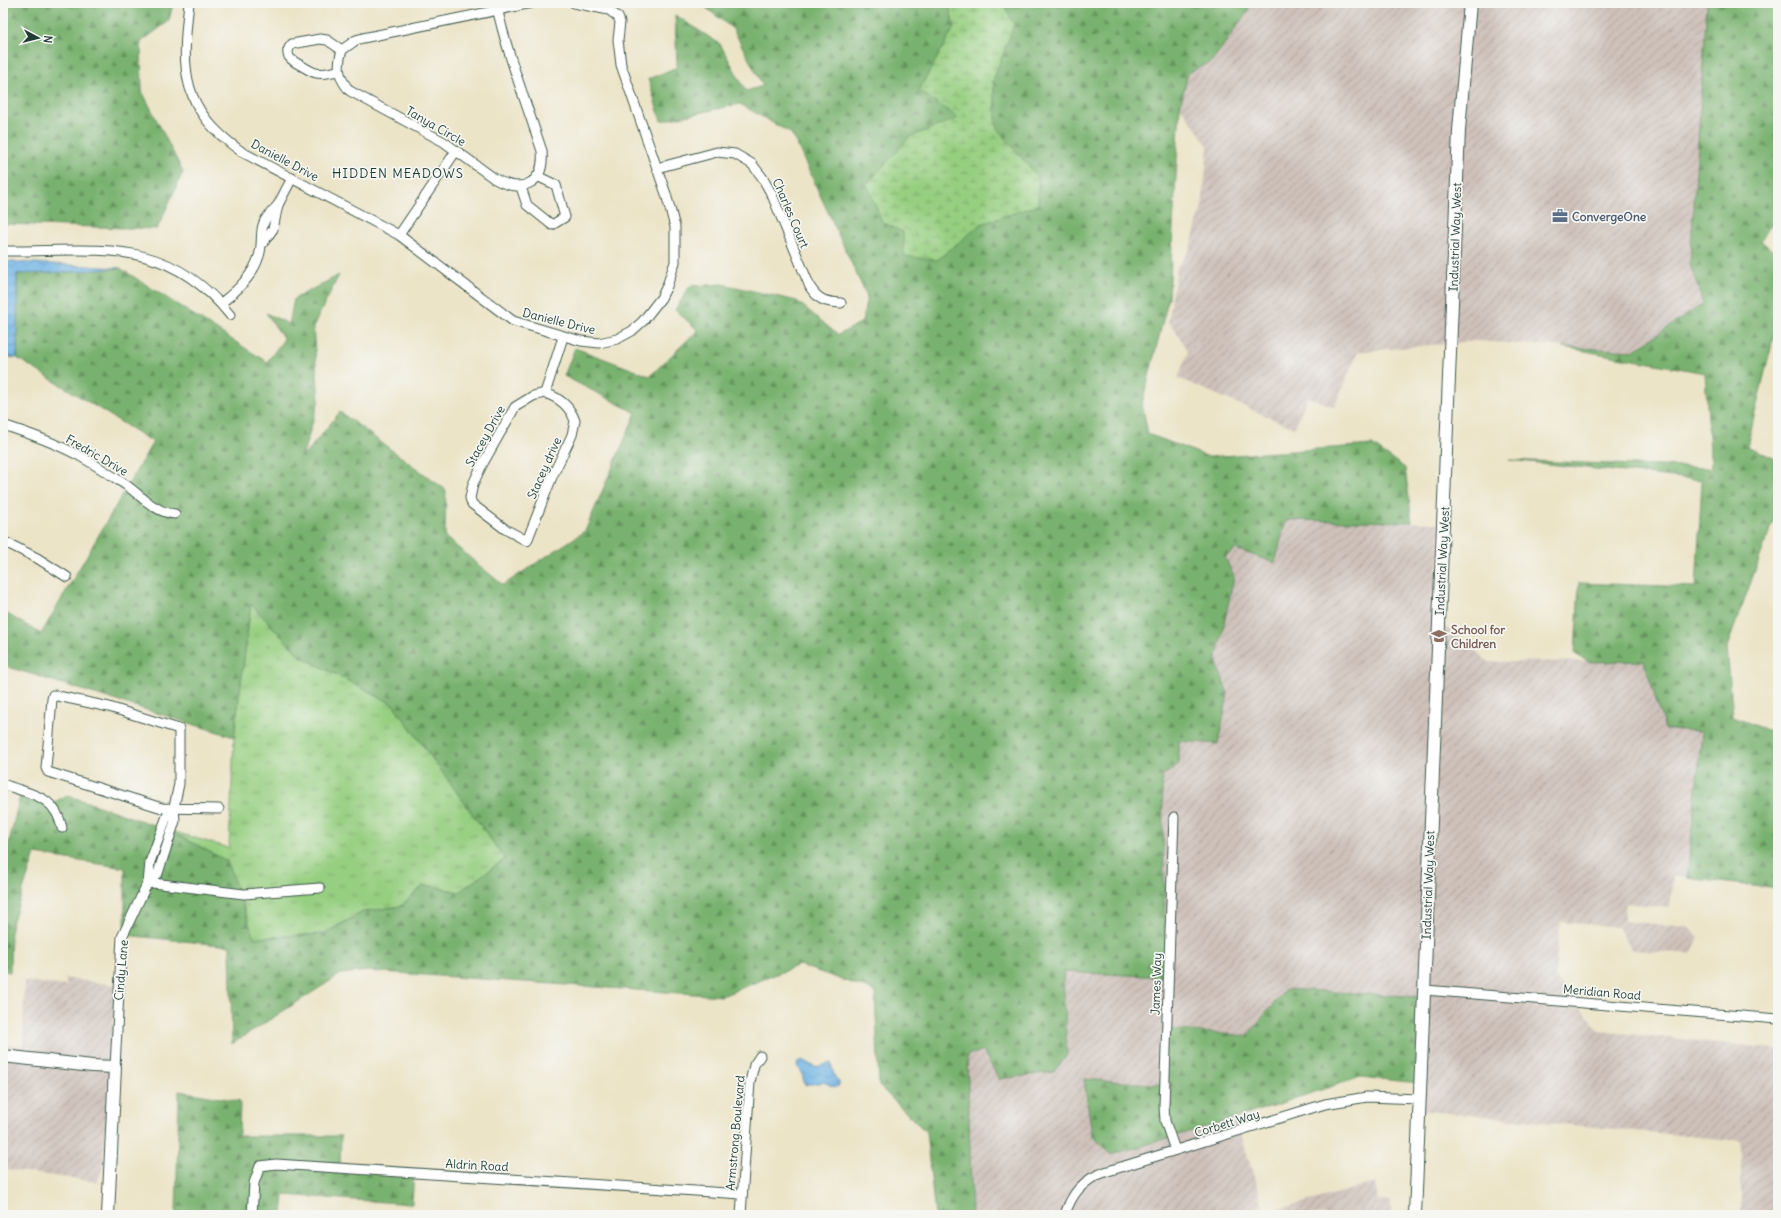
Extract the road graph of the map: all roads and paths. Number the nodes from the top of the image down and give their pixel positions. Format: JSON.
{"nodes":[{"id":1,"x":190,"y":3,"type":"edge"},
{"id":2,"x":532,"y":3,"type":"edge"},
{"id":3,"x":574,"y":3,"type":"edge"},
{"id":4,"x":1470,"y":3,"type":"edge"},
{"id":5,"x":497,"y":7,"type":"edge"},
{"id":6,"x":342,"y":50,"type":"junction"},
{"id":7,"x":338,"y":71,"type":"junction"},
{"id":8,"x":456,"y":151,"type":"junction"},
{"id":9,"x":657,"y":168,"type":"junction"},
{"id":10,"x":537,"y":176,"type":"junction"},
{"id":11,"x":292,"y":178,"type":"junction"},
{"id":12,"x":521,"y":186,"type":"junction"},
{"id":13,"x":399,"y":235,"type":"junction"},
{"id":14,"x":3,"y":251,"type":"edge"},
{"id":15,"x":841,"y":303,"type":"dead end"},
{"id":16,"x":221,"y":304,"type":"junction"},
{"id":17,"x":230,"y":315,"type":"dead end"},
{"id":18,"x":563,"y":337,"type":"junction"},
{"id":19,"x":545,"y":393,"type":"junction"},
{"id":20,"x":3,"y":425,"type":"edge"},
{"id":21,"x":175,"y":514,"type":"dead end"},
{"id":22,"x":505,"y":529,"type":"joint"},
{"id":23,"x":3,"y":541,"type":"edge"},
{"id":24,"x":67,"y":577,"type":"dead end"},
{"id":25,"x":3,"y":784,"type":"edge"},
{"id":26,"x":174,"y":807,"type":"junction"},
{"id":27,"x":219,"y":809,"type":"dead end"},
{"id":28,"x":1174,"y":817,"type":"dead end"},
{"id":29,"x":62,"y":828,"type":"dead end"},
{"id":30,"x":150,"y":882,"type":"junction"},
{"id":31,"x":320,"y":888,"type":"dead end"},
{"id":32,"x":1425,"y":990,"type":"junction"},
{"id":33,"x":1778,"y":1019,"type":"edge"},
{"id":34,"x":3,"y":1056,"type":"edge"},
{"id":35,"x":760,"y":1056,"type":"dead end"},
{"id":36,"x":115,"y":1066,"type":"junction"},
{"id":37,"x":1419,"y":1099,"type":"junction"},
{"id":38,"x":1175,"y":1150,"type":"junction"},
{"id":39,"x":742,"y":1194,"type":"junction"},
{"id":40,"x":108,"y":1215,"type":"edge"},
{"id":41,"x":252,"y":1215,"type":"edge"},
{"id":42,"x":741,"y":1215,"type":"edge"},
{"id":43,"x":1065,"y":1215,"type":"edge"},
{"id":44,"x":1415,"y":1215,"type":"edge"}],
"edges":[{"from":1,"to":11,"type":"street","name":"Danielle Drive"},
{"from":2,"to":5,"type":"street"},
{"from":3,"to":9,"type":"street","name":"Danielle Drive"},
{"from":4,"to":32,"type":"street","name":"Industrial Way West"},
{"from":5,"to":6,"type":"street"},
{"from":5,"to":10,"type":"street"},
{"from":6,"to":7,"type":"street"},
{"from":6,"to":7,"type":"street"},
{"from":7,"to":8,"type":"street","name":"Tanya Circle"},
{"from":8,"to":12,"type":"street","name":"Tanya Circle"},
{"from":8,"to":13,"type":"street"},
{"from":9,"to":15,"type":"street","name":"Charles Court"},
{"from":9,"to":18,"type":"street","name":"Danielle Drive"},
{"from":10,"to":12,"type":"street"},
{"from":10,"to":12,"type":"street"},
{"from":11,"to":13,"type":"street","name":"Danielle Drive"},
{"from":11,"to":16,"type":"street"},
{"from":13,"to":18,"type":"street","name":"Danielle Drive"},
{"from":14,"to":16,"type":"street"},
{"from":16,"to":17,"type":"street"},
{"from":18,"to":19,"type":"street"},
{"from":19,"to":22,"type":"street","name":"Stacey Drive"},
{"from":19,"to":22,"type":"street","name":"Stacey drive"},
{"from":20,"to":21,"type":"street","name":"Fredric Drive"},
{"from":23,"to":24,"type":"street"},
{"from":25,"to":29,"type":"street"},
{"from":26,"to":26,"type":"street"},
{"from":26,"to":27,"type":"street"},
{"from":26,"to":30,"type":"street","name":"Cindy Lane"},
{"from":28,"to":38,"type":"street","name":"James Way"},
{"from":30,"to":31,"type":"street"},
{"from":30,"to":36,"type":"street","name":"Cindy Lane"},
{"from":32,"to":33,"type":"street","name":"Meridian Road"},
{"from":32,"to":37,"type":"street","name":"Industrial Way West"},
{"from":34,"to":36,"type":"street"},
{"from":35,"to":39,"type":"street","name":"Armstrong Boulevard"},
{"from":36,"to":40,"type":"street","name":"Cindy Lane"},
{"from":37,"to":38,"type":"street","name":"Corbett Way"},
{"from":37,"to":44,"type":"street","name":"Industrial Way West"},
{"from":38,"to":43,"type":"street","name":"Corbett Way"},
{"from":39,"to":41,"type":"street","name":"Aldrin Road"},
{"from":39,"to":42,"type":"street","name":"Armstrong Boulevard"}]}
